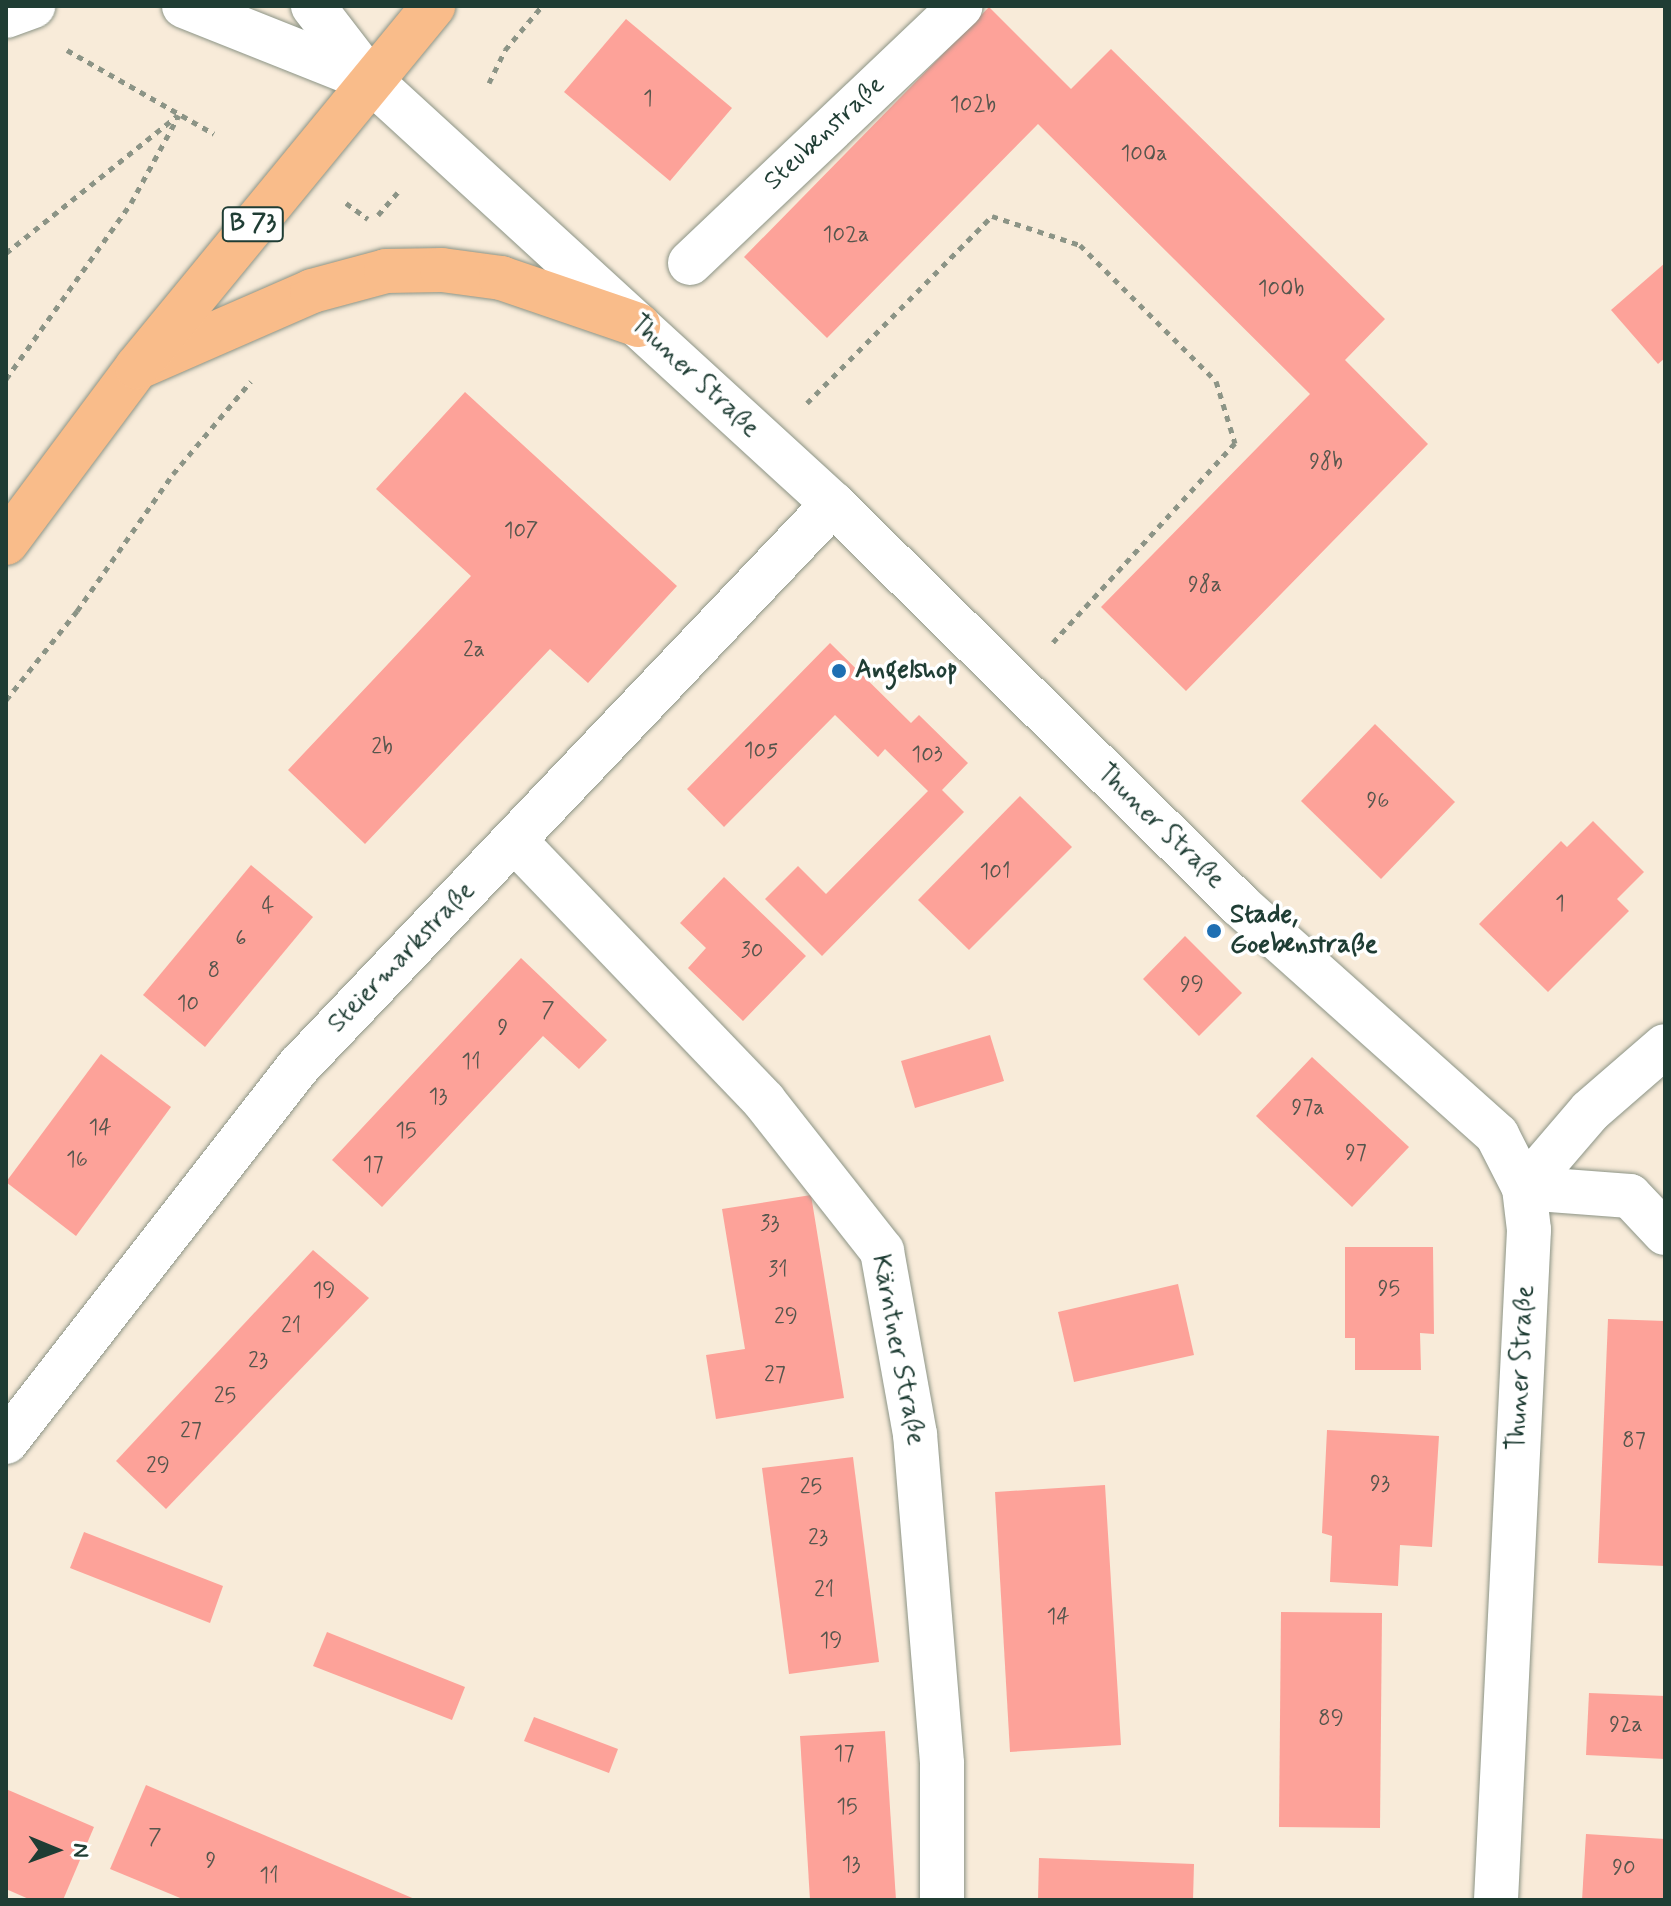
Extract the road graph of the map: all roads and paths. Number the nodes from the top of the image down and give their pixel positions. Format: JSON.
{"nodes":[{"id":1,"x":184,"y":6,"type":"edge"},
{"id":2,"x":313,"y":6,"type":"edge"},
{"id":3,"x":434,"y":6,"type":"edge"},
{"id":4,"x":542,"y":6,"type":"edge"},
{"id":5,"x":961,"y":6,"type":"edge"},
{"id":6,"x":16,"y":13,"type":"edge"},
{"id":7,"x":370,"y":80,"type":"junction"},
{"id":8,"x":489,"y":83,"type":"dead end"},
{"id":9,"x":179,"y":115,"type":"junction"},
{"id":10,"x":214,"y":134,"type":"dead end"},
{"id":11,"x":346,"y":203,"type":"dead end"},
{"id":12,"x":372,"y":222,"type":"dead end"},
{"id":13,"x":6,"y":253,"type":"edge"},
{"id":14,"x":690,"y":263,"type":"dead end"},
{"id":15,"x":638,"y":325,"type":"junction"},
{"id":16,"x":137,"y":367,"type":"junction"},
{"id":17,"x":260,"y":375,"type":"dead end"},
{"id":18,"x":6,"y":379,"type":"edge"},
{"id":19,"x":766,"y":444,"type":"junction"},
{"id":20,"x":833,"y":504,"type":"junction"},
{"id":21,"x":6,"y":543,"type":"edge"},
{"id":22,"x":1015,"y":684,"type":"junction"},
{"id":23,"x":6,"y":700,"type":"edge"},
{"id":24,"x":515,"y":841,"type":"junction"},
{"id":25,"x":1665,"y":1046,"type":"edge"},
{"id":26,"x":1524,"y":1188,"type":"junction"},
{"id":27,"x":1665,"y":1233,"type":"edge"},
{"id":28,"x":6,"y":1442,"type":"edge"},
{"id":29,"x":942,"y":1900,"type":"edge"},
{"id":30,"x":1496,"y":1900,"type":"edge"}],
"edges":[{"from":1,"to":7,"type":"street"},
{"from":2,"to":7,"type":"street","name":"Thuner Straße"},
{"from":3,"to":7,"type":"main road","number":"B 73"},
{"from":4,"to":8,"type":"path"},
{"from":5,"to":14,"type":"street","name":"Steubenstraße"},
{"from":6,"to":9,"type":"path"},
{"from":7,"to":15,"type":"street","name":"Thuner Straße"},
{"from":7,"to":16,"type":"main road","number":"B 73"},
{"from":9,"to":10,"type":"path"},
{"from":9,"to":13,"type":"path"},
{"from":9,"to":18,"type":"path"},
{"from":11,"to":12,"type":"path"},
{"from":15,"to":16,"type":"main road"},
{"from":15,"to":19,"type":"street","name":"Thuner Straße"},
{"from":16,"to":21,"type":"main road","number":"B 73"},
{"from":17,"to":23,"type":"path"},
{"from":19,"to":20,"type":"street","name":"Thuner Straße"},
{"from":19,"to":22,"type":"path"},
{"from":20,"to":22,"type":"street","name":"Thuner Straße"},
{"from":20,"to":24,"type":"street","name":"Steiermarkstraße"},
{"from":22,"to":26,"type":"street","name":"Thuner Straße"},
{"from":24,"to":28,"type":"street","name":"Steiermarkstraße"},
{"from":24,"to":29,"type":"street","name":"Kärntner Straße"},
{"from":25,"to":26,"type":"street"},
{"from":26,"to":27,"type":"street"},
{"from":26,"to":30,"type":"street","name":"Thuner Straße"}]}
